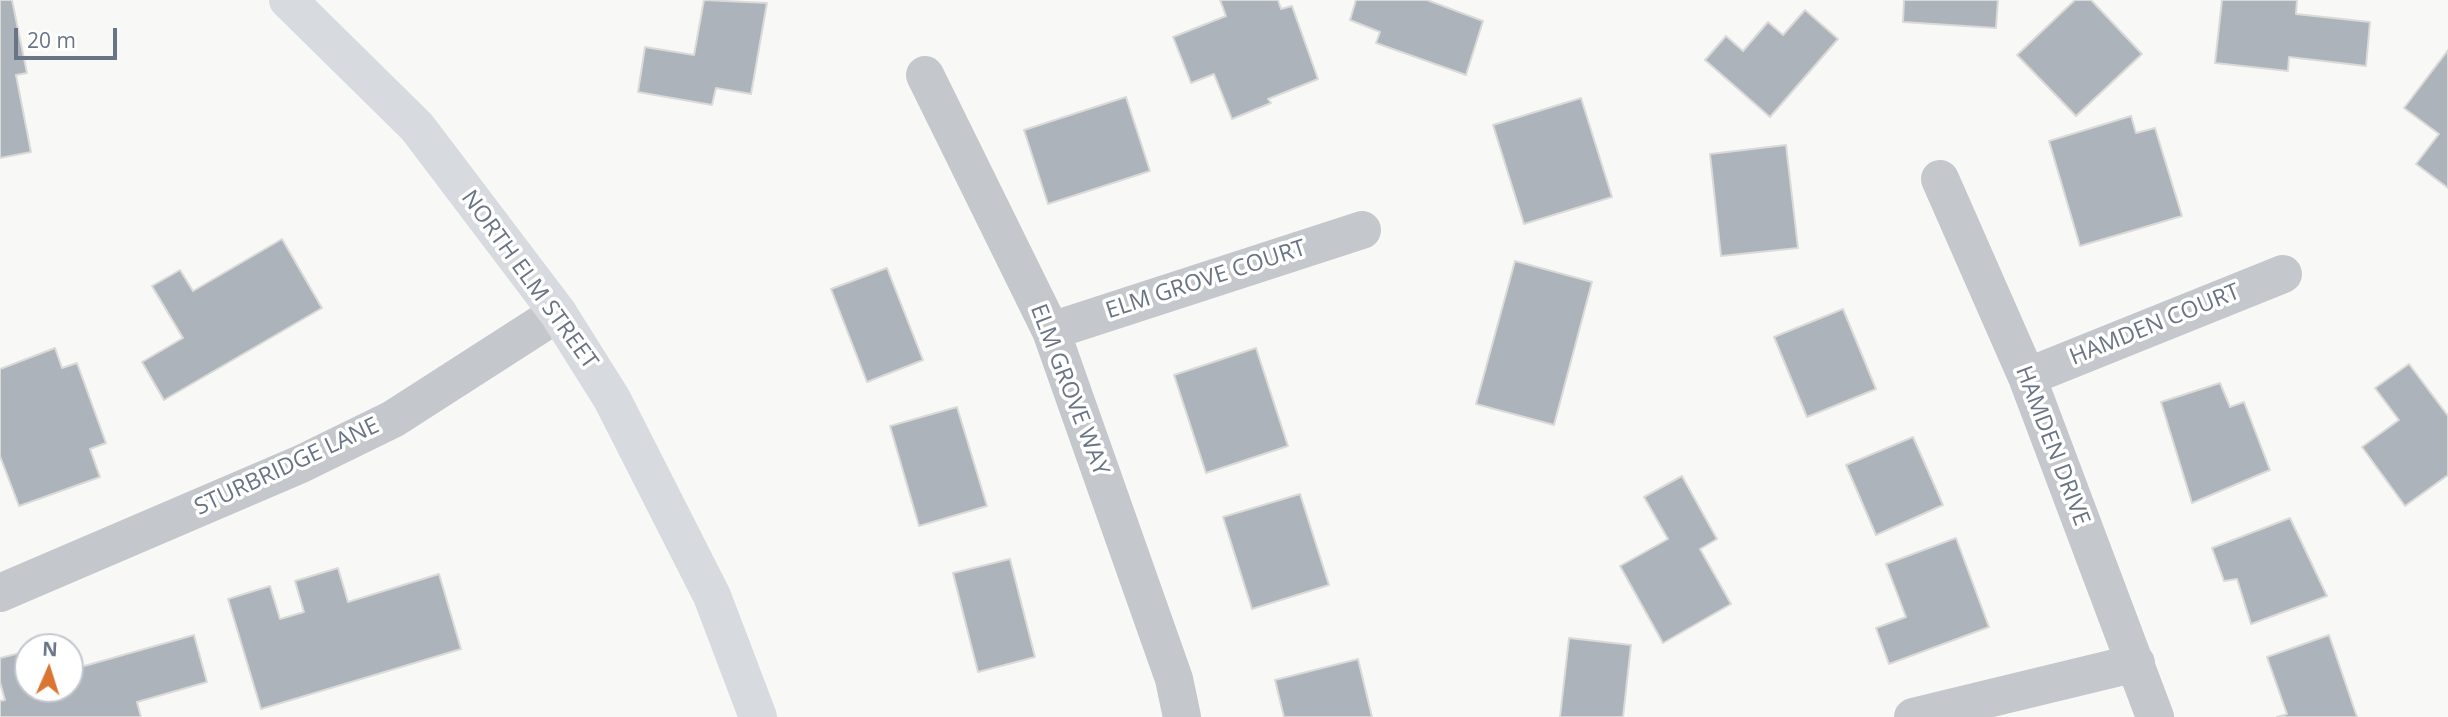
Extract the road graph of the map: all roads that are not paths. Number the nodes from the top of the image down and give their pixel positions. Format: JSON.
{"nodes":[{"id":1,"x":288,"y":0,"type":"edge"},
{"id":2,"x":925,"y":75,"type":"dead end"},
{"id":3,"x":1941,"y":179,"type":"dead end"},
{"id":4,"x":1362,"y":230,"type":"dead end"},
{"id":5,"x":2283,"y":274,"type":"dead end"},
{"id":6,"x":558,"y":313,"type":"junction"},
{"id":7,"x":1051,"y":331,"type":"junction"},
{"id":8,"x":2027,"y":377,"type":"junction"},
{"id":9,"x":0,"y":593,"type":"edge"},
{"id":10,"x":2136,"y":663,"type":"junction"},
{"id":11,"x":758,"y":717,"type":"edge"},
{"id":12,"x":1182,"y":717,"type":"edge"},
{"id":13,"x":1913,"y":717,"type":"edge"},
{"id":14,"x":2155,"y":717,"type":"edge"}],
"edges":[{"from":1,"to":6,"type":"main road","name":"NORTH ELM STREET"},
{"from":2,"to":7,"type":"street","name":"ELM GROVE WAY"},
{"from":3,"to":8,"type":"street","name":"HAMDEN DRIVE"},
{"from":4,"to":7,"type":"street","name":"ELM GROVE COURT"},
{"from":5,"to":8,"type":"street","name":"HAMDEN COURT"},
{"from":6,"to":9,"type":"street","name":"STURBRIDGE LANE"},
{"from":6,"to":11,"type":"main road","name":"NORTH ELM STREET"},
{"from":7,"to":12,"type":"street","name":"ELM GROVE WAY"},
{"from":8,"to":10,"type":"street","name":"HAMDEN DRIVE"},
{"from":10,"to":13,"type":"street"},
{"from":10,"to":14,"type":"street","name":"HAMDEN DRIVE"}]}
